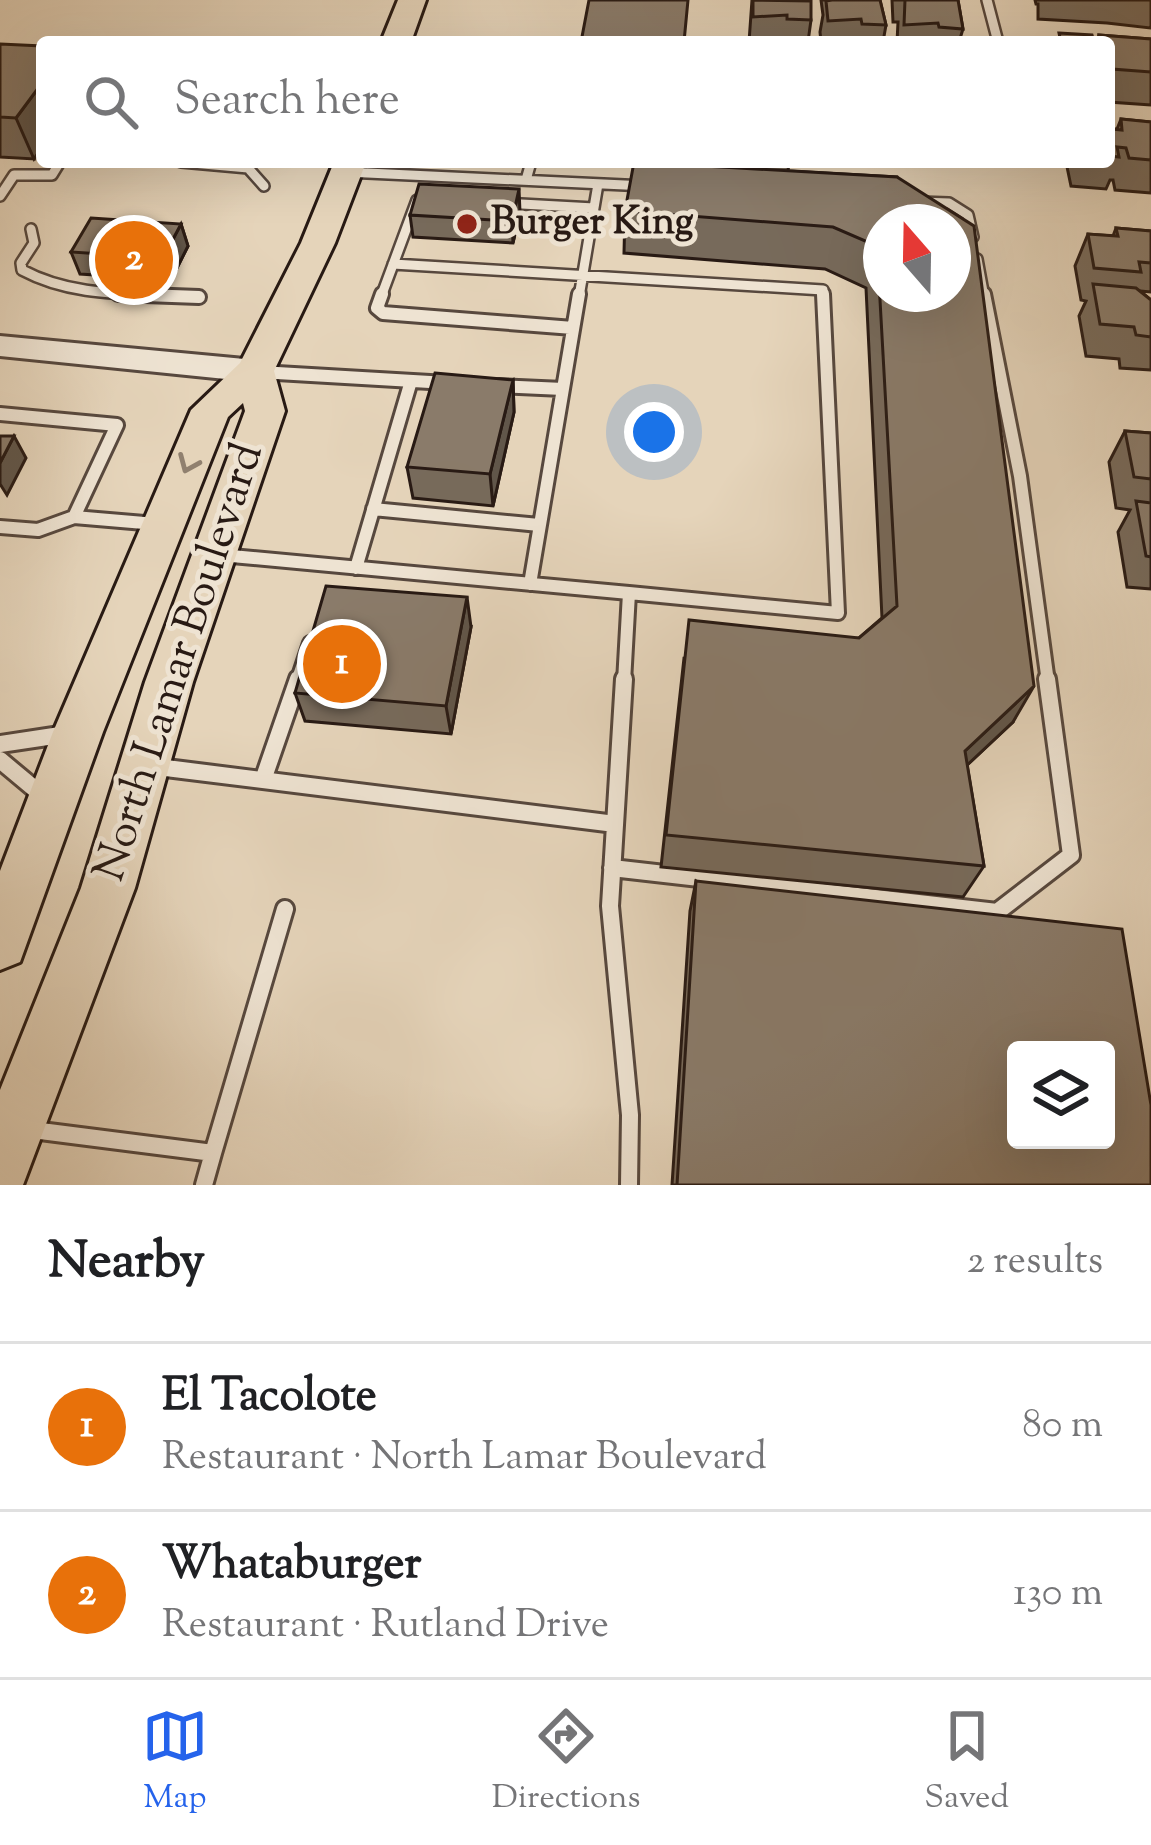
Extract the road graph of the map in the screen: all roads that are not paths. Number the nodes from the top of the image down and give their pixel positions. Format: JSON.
{"nodes":[{"id":1,"x":412,"y":0,"type":"edge"},
{"id":2,"x":987,"y":0,"type":"edge"},
{"id":3,"x":398,"y":36,"type":"edge"},
{"id":4,"x":996,"y":36,"type":"edge"},
{"id":5,"x":56,"y":168,"type":"edge"},
{"id":6,"x":248,"y":168,"type":"edge"},
{"id":7,"x":348,"y":168,"type":"edge"},
{"id":8,"x":357,"y":168,"type":"edge"},
{"id":9,"x":530,"y":168,"type":"edge"},
{"id":10,"x":426,"y":176,"type":"junction"},
{"id":11,"x":526,"y":180,"type":"junction"},
{"id":12,"x":598,"y":184,"type":"junction"},
{"id":13,"x":264,"y":186,"type":"dead end"},
{"id":14,"x":668,"y":188,"type":"edge"},
{"id":15,"x":0,"y":196,"type":"edge"},
{"id":16,"x":417,"y":198,"type":"junction"},
{"id":17,"x":439,"y":199,"type":"edge"},
{"id":18,"x":902,"y":201,"type":"edge"},
{"id":19,"x":483,"y":202,"type":"edge"},
{"id":20,"x":593,"y":208,"type":"junction"},
{"id":21,"x":31,"y":229,"type":"dead end"},
{"id":22,"x":393,"y":264,"type":"junction"},
{"id":23,"x":582,"y":276,"type":"junction"},
{"id":24,"x":200,"y":297,"type":"dead end"},
{"id":25,"x":573,"y":328,"type":"junction"},
{"id":26,"x":0,"y":346,"type":"edge"},
{"id":27,"x":255,"y":371,"type":"junction"},
{"id":28,"x":411,"y":381,"type":"junction"},
{"id":29,"x":454,"y":383,"type":"edge"},
{"id":30,"x":476,"y":384,"type":"edge"},
{"id":31,"x":563,"y":389,"type":"junction"},
{"id":32,"x":0,"y":413,"type":"edge"},
{"id":33,"x":373,"y":509,"type":"junction"},
{"id":34,"x":74,"y":518,"type":"junction"},
{"id":35,"x":162,"y":524,"type":"junction"},
{"id":36,"x":0,"y":526,"type":"edge"},
{"id":37,"x":539,"y":526,"type":"junction"},
{"id":38,"x":212,"y":554,"type":"junction"},
{"id":39,"x":337,"y":566,"type":"junction"},
{"id":40,"x":356,"y":568,"type":"junction"},
{"id":41,"x":530,"y":584,"type":"junction"},
{"id":42,"x":329,"y":587,"type":"edge"},
{"id":43,"x":629,"y":593,"type":"junction"},
{"id":44,"x":314,"y":630,"type":"edge"},
{"id":45,"x":78,"y":732,"type":"junction"},
{"id":46,"x":0,"y":744,"type":"edge"},
{"id":47,"x":0,"y":760,"type":"edge"},
{"id":48,"x":141,"y":764,"type":"junction"},
{"id":49,"x":263,"y":780,"type":"junction"},
{"id":50,"x":54,"y":806,"type":"junction"},
{"id":51,"x":615,"y":824,"type":"junction"},
{"id":52,"x":612,"y":868,"type":"junction"},
{"id":53,"x":284,"y":909,"type":"dead end"},
{"id":54,"x":0,"y":943,"type":"edge"},
{"id":55,"x":7,"y":1148,"type":"edge"},
{"id":56,"x":214,"y":1153,"type":"junction"},
{"id":57,"x":204,"y":1185,"type":"edge"},
{"id":58,"x":629,"y":1185,"type":"edge"}],
"edges":[{"from":1,"to":3,"type":"main road"},
{"from":2,"to":4,"type":"lane"},
{"from":5,"to":15,"type":"lane"},
{"from":6,"to":13,"type":"lane"},
{"from":7,"to":27,"type":"main road"},
{"from":8,"to":10,"type":"lane"},
{"from":9,"to":11,"type":"lane"},
{"from":10,"to":11,"type":"lane"},
{"from":10,"to":16,"type":"lane"},
{"from":11,"to":12,"type":"lane"},
{"from":12,"to":14,"type":"lane"},
{"from":12,"to":20,"type":"lane"},
{"from":16,"to":17,"type":"lane"},
{"from":16,"to":22,"type":"lane"},
{"from":18,"to":52,"type":"lane"},
{"from":19,"to":20,"type":"lane"},
{"from":20,"to":23,"type":"lane"},
{"from":21,"to":24,"type":"lane"},
{"from":22,"to":23,"type":"lane"},
{"from":22,"to":25,"type":"lane"},
{"from":23,"to":25,"type":"lane"},
{"from":23,"to":43,"type":"lane"},
{"from":25,"to":31,"type":"lane"},
{"from":26,"to":27,"type":"street"},
{"from":27,"to":28,"type":"lane"},
{"from":27,"to":35,"type":"main road","name":"North Lamar Boulevard","one_way":true},
{"from":27,"to":38,"type":"main road","name":"North Lamar Boulevard"},
{"from":28,"to":29,"type":"lane"},
{"from":28,"to":33,"type":"lane"},
{"from":30,"to":31,"type":"lane"},
{"from":31,"to":37,"type":"lane"},
{"from":32,"to":34,"type":"lane"},
{"from":33,"to":37,"type":"lane"},
{"from":33,"to":40,"type":"lane"},
{"from":34,"to":35,"type":"lane"},
{"from":34,"to":36,"type":"lane"},
{"from":35,"to":45,"type":"main road","name":"North Lamar Boulevard"},
{"from":37,"to":41,"type":"lane"},
{"from":38,"to":39,"type":"lane"},
{"from":38,"to":48,"type":"main road","name":"North Lamar Boulevard"},
{"from":39,"to":40,"type":"lane"},
{"from":39,"to":42,"type":"lane"},
{"from":40,"to":41,"type":"lane"},
{"from":41,"to":43,"type":"lane"},
{"from":43,"to":51,"type":"lane"},
{"from":44,"to":49,"type":"lane"},
{"from":45,"to":46,"type":"lane"},
{"from":45,"to":50,"type":"main road","name":"North Lamar Boulevard"},
{"from":47,"to":50,"type":"lane"},
{"from":48,"to":49,"type":"lane"},
{"from":48,"to":55,"type":"main road","name":"North Lamar Boulevard"},
{"from":49,"to":51,"type":"lane"},
{"from":50,"to":54,"type":"main road","name":"North Lamar Boulevard"},
{"from":51,"to":52,"type":"lane"},
{"from":52,"to":58,"type":"lane"},
{"from":53,"to":56,"type":"lane"},
{"from":55,"to":56,"type":"lane"},
{"from":56,"to":57,"type":"lane"}]}
